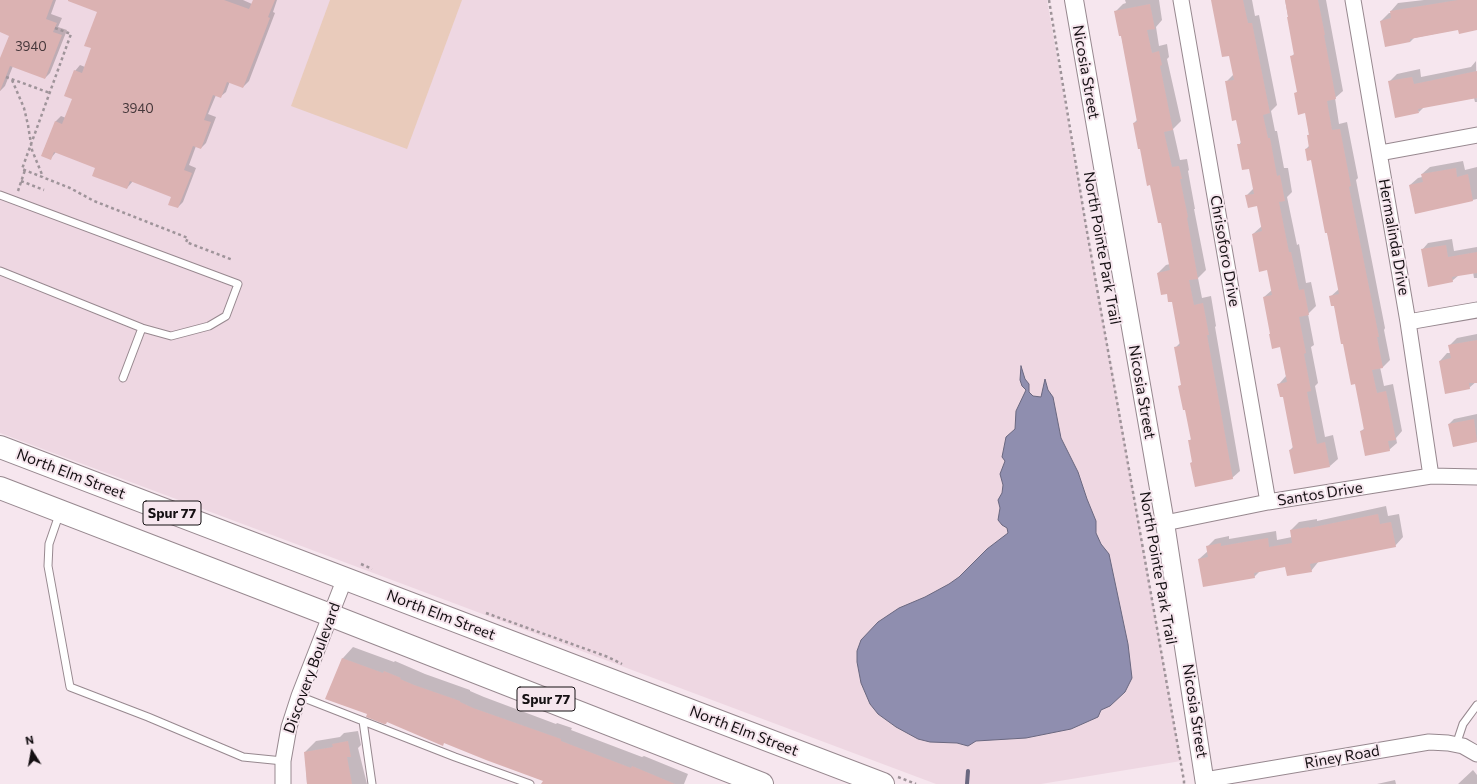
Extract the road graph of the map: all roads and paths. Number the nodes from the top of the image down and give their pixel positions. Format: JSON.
{"nodes":[{"id":1,"x":1049,"y":0,"type":"edge"},
{"id":2,"x":1074,"y":0,"type":"edge"},
{"id":3,"x":1181,"y":0,"type":"edge"},
{"id":4,"x":1353,"y":0,"type":"edge"},
{"id":5,"x":55,"y":28,"type":"dead end"},
{"id":6,"x":6,"y":77,"type":"dead end"},
{"id":7,"x":12,"y":80,"type":"junction"},
{"id":8,"x":50,"y":93,"type":"junction"},
{"id":9,"x":1477,"y":135,"type":"edge"},
{"id":10,"x":31,"y":146,"type":"junction"},
{"id":11,"x":1380,"y":153,"type":"junction"},
{"id":12,"x":25,"y":170,"type":"junction"},
{"id":13,"x":44,"y":178,"type":"junction"},
{"id":14,"x":22,"y":181,"type":"junction"},
{"id":15,"x":44,"y":190,"type":"dead end"},
{"id":16,"x":18,"y":191,"type":"dead end"},
{"id":17,"x":0,"y":195,"type":"edge"},
{"id":18,"x":233,"y":260,"type":"dead end"},
{"id":19,"x":0,"y":271,"type":"edge"},
{"id":20,"x":1477,"y":310,"type":"edge"},
{"id":21,"x":1408,"y":322,"type":"junction"},
{"id":22,"x":142,"y":328,"type":"junction"},
{"id":23,"x":122,"y":378,"type":"dead end"},
{"id":24,"x":0,"y":447,"type":"edge"},
{"id":25,"x":1431,"y":476,"type":"junction"},
{"id":26,"x":1477,"y":476,"type":"edge"},
{"id":27,"x":0,"y":488,"type":"edge"},
{"id":28,"x":1268,"y":502,"type":"junction"},
{"id":29,"x":60,"y":510,"type":"junction"},
{"id":30,"x":1165,"y":523,"type":"junction"},
{"id":31,"x":345,"y":578,"type":"junction"},
{"id":32,"x":330,"y":615,"type":"junction"},
{"id":33,"x":299,"y":696,"type":"junction"},
{"id":34,"x":1477,"y":705,"type":"edge"},
{"id":35,"x":363,"y":721,"type":"junction"},
{"id":36,"x":1456,"y":745,"type":"junction"},
{"id":37,"x":1477,"y":754,"type":"edge"},
{"id":38,"x":282,"y":761,"type":"junction"},
{"id":39,"x":1205,"y":782,"type":"edge"},
{"id":40,"x":283,"y":784,"type":"edge"},
{"id":41,"x":372,"y":784,"type":"edge"},
{"id":42,"x":530,"y":784,"type":"edge"},
{"id":43,"x":762,"y":784,"type":"edge"},
{"id":44,"x":882,"y":784,"type":"edge"},
{"id":45,"x":1184,"y":784,"type":"edge"}],
"edges":[{"from":1,"to":45,"type":"path","name":"North Pointe Park Trail"},
{"from":2,"to":30,"type":"street","name":"Nicosia Street"},
{"from":3,"to":28,"type":"street","name":"Chrisoforo Drive"},
{"from":4,"to":11,"type":"street","name":"Hermalinda Drive"},
{"from":5,"to":8,"type":"path"},
{"from":6,"to":7,"type":"path"},
{"from":7,"to":8,"type":"path"},
{"from":7,"to":10,"type":"path"},
{"from":8,"to":10,"type":"path"},
{"from":9,"to":11,"type":"street"},
{"from":10,"to":12,"type":"path"},
{"from":10,"to":13,"type":"path"},
{"from":11,"to":21,"type":"street","name":"Hermalinda Drive"},
{"from":12,"to":13,"type":"path"},
{"from":12,"to":14,"type":"path"},
{"from":13,"to":18,"type":"path"},
{"from":14,"to":15,"type":"path"},
{"from":14,"to":16,"type":"path"},
{"from":17,"to":22,"type":"lane"},
{"from":19,"to":22,"type":"lane"},
{"from":20,"to":21,"type":"street"},
{"from":21,"to":25,"type":"street","name":"Hermalinda Drive"},
{"from":22,"to":23,"type":"lane"},
{"from":24,"to":31,"type":"main road","name":"North Elm Street","number":"Spur 77"},
{"from":25,"to":26,"type":"street","name":"Santos Drive"},
{"from":25,"to":28,"type":"street","name":"Santos Drive"},
{"from":27,"to":29,"type":"main road","number":"Spur 77"},
{"from":28,"to":30,"type":"street","name":"Santos Drive"},
{"from":29,"to":32,"type":"main road","number":"Spur 77"},
{"from":29,"to":38,"type":"lane"},
{"from":30,"to":39,"type":"street","name":"Nicosia Street"},
{"from":31,"to":32,"type":"street","name":"Discovery Boulevard"},
{"from":31,"to":44,"type":"main road","name":"North Elm Street","number":"Spur 77"},
{"from":32,"to":33,"type":"street","name":"Discovery Boulevard"},
{"from":32,"to":43,"type":"main road","number":"Spur 77"},
{"from":33,"to":35,"type":"lane"},
{"from":33,"to":38,"type":"street","name":"Discovery Boulevard"},
{"from":34,"to":36,"type":"lane"},
{"from":35,"to":41,"type":"lane"},
{"from":35,"to":42,"type":"lane"},
{"from":36,"to":37,"type":"street","name":"Riney Road"},
{"from":36,"to":39,"type":"street","name":"Riney Road"},
{"from":38,"to":40,"type":"street","name":"Discovery Boulevard"}]}
